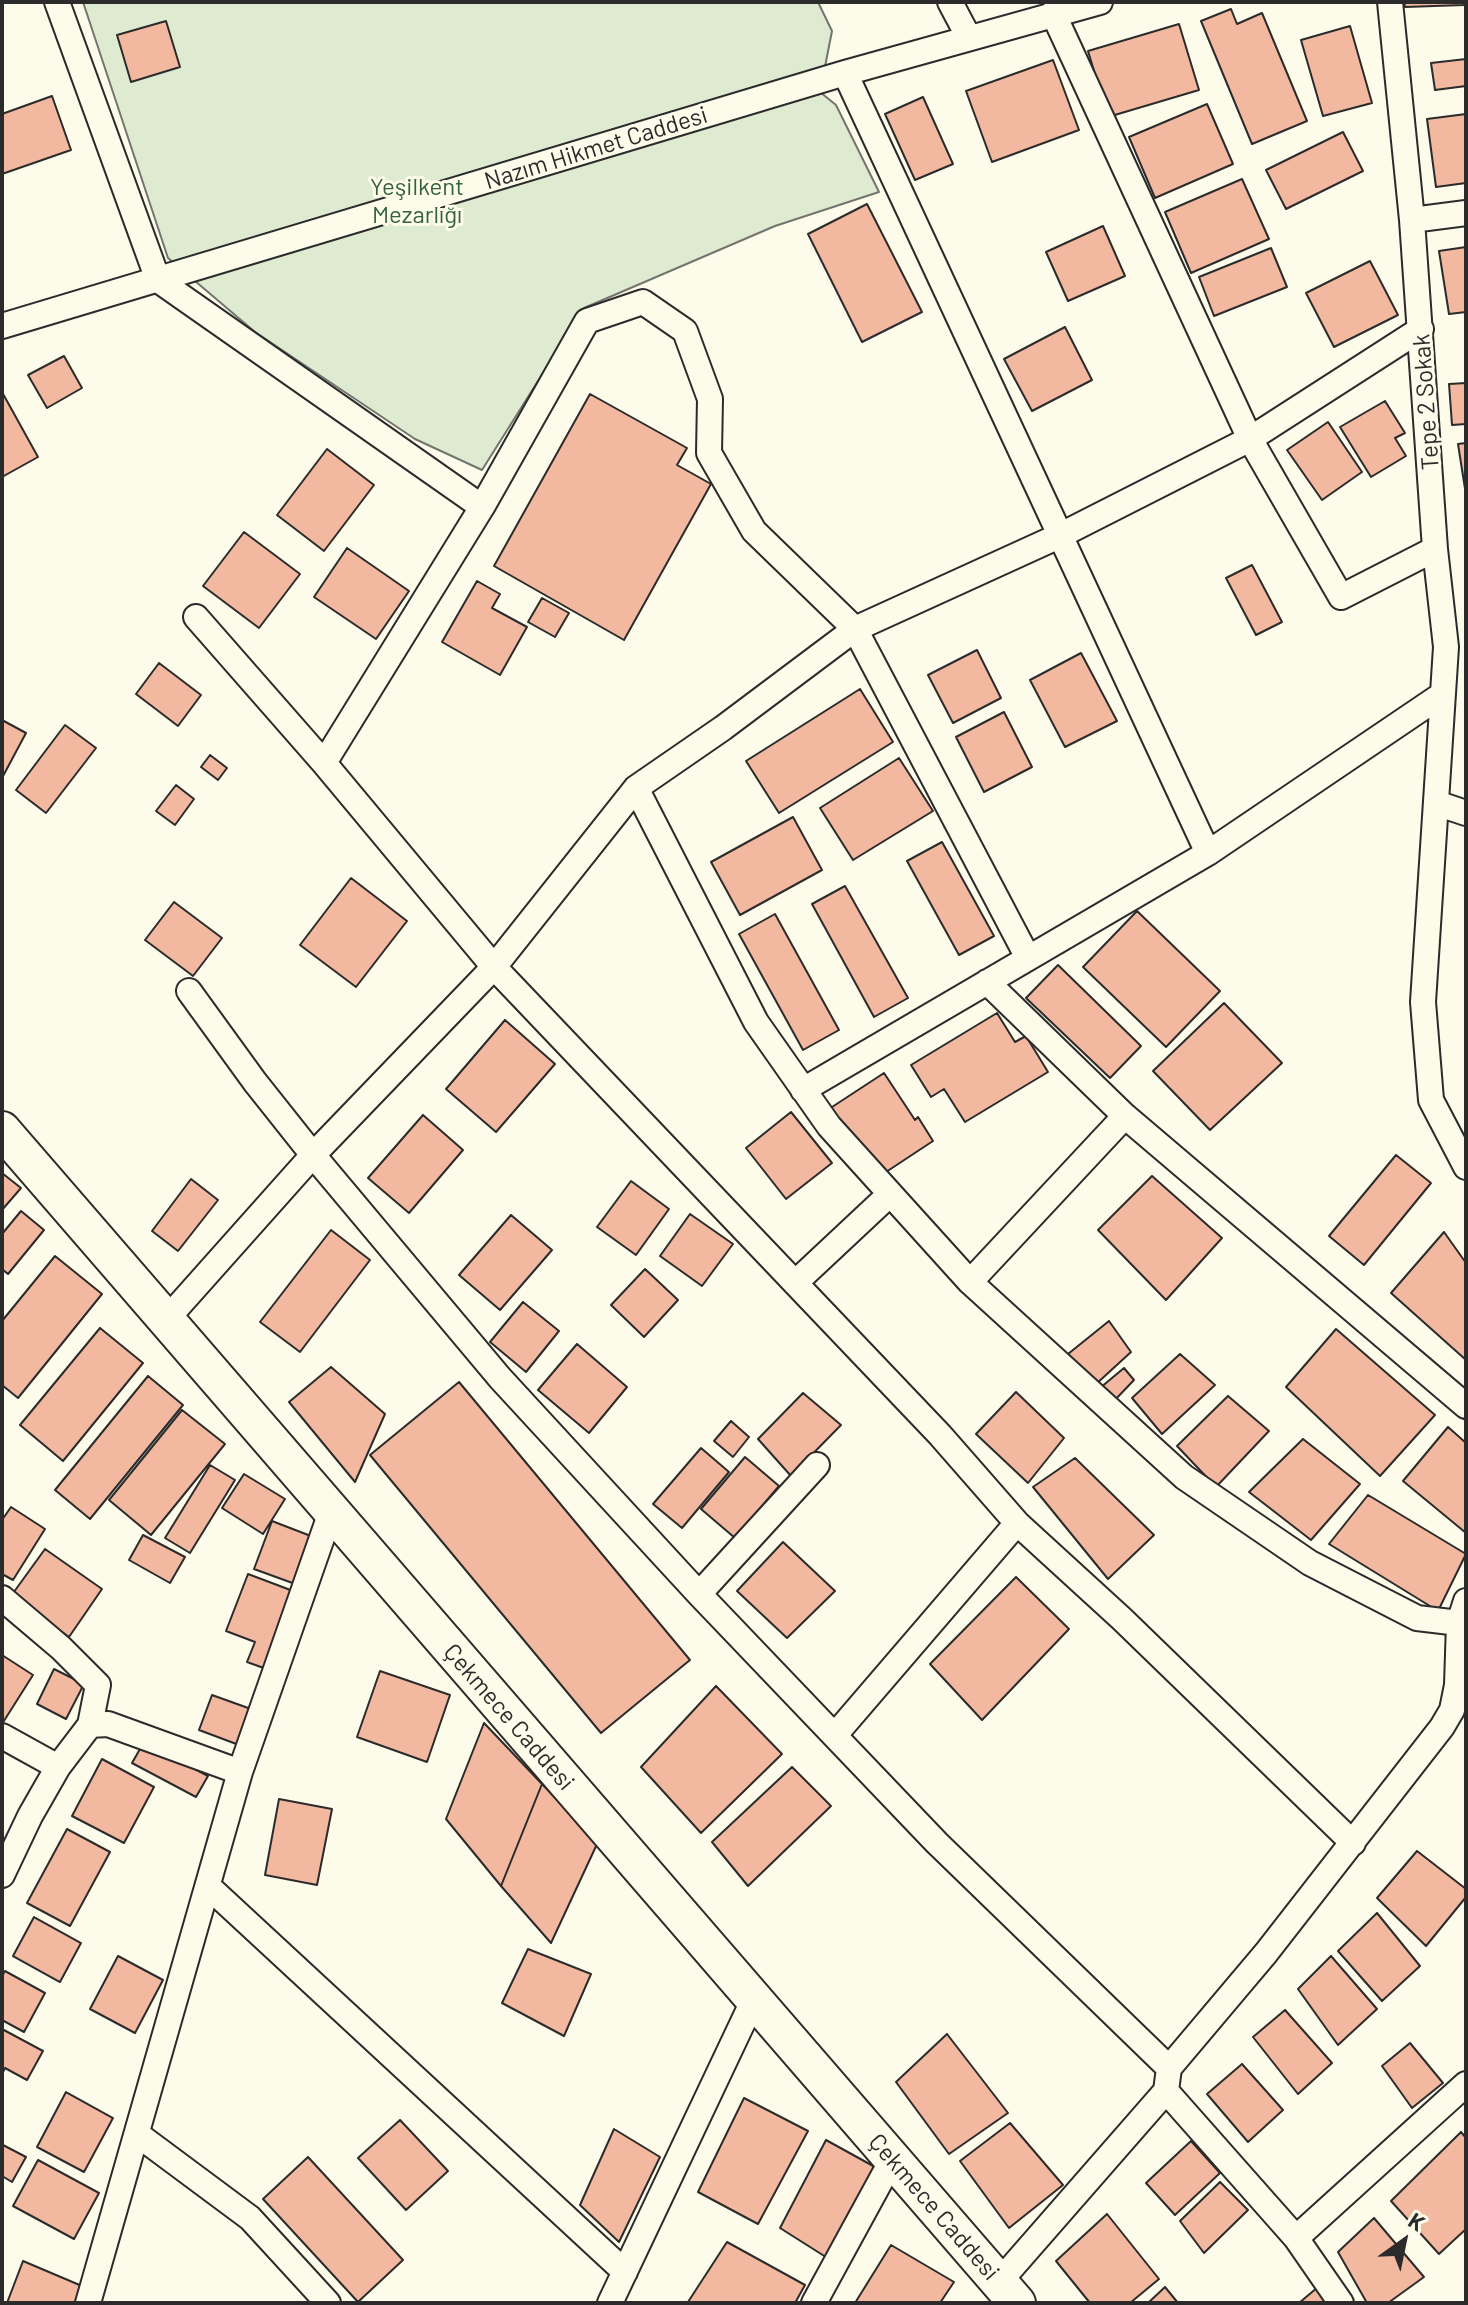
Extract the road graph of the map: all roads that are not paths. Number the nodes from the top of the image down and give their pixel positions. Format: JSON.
{"nodes":[{"id":1,"x":57,"y":2,"type":"edge"},
{"id":2,"x":950,"y":2,"type":"edge"},
{"id":3,"x":1100,"y":2,"type":"edge"},
{"id":4,"x":1390,"y":2,"type":"edge"},
{"id":5,"x":1053,"y":13,"type":"junction"},
{"id":6,"x":969,"y":38,"type":"junction"},
{"id":7,"x":845,"y":73,"type":"junction"},
{"id":8,"x":1466,"y":213,"type":"edge"},
{"id":9,"x":1412,"y":220,"type":"junction"},
{"id":10,"x":158,"y":280,"type":"junction"},
{"id":11,"x":2,"y":326,"type":"edge"},
{"id":12,"x":1421,"y":329,"type":"junction"},
{"id":13,"x":1250,"y":439,"type":"junction"},
{"id":14,"x":482,"y":507,"type":"junction"},
{"id":15,"x":1059,"y":536,"type":"junction"},
{"id":16,"x":1435,"y":549,"type":"junction"},
{"id":17,"x":196,"y":617,"type":"dead end"},
{"id":18,"x":855,"y":629,"type":"junction"},
{"id":19,"x":1456,"y":646,"type":"edge"},
{"id":20,"x":1443,"y":694,"type":"junction"},
{"id":21,"x":324,"y":763,"type":"junction"},
{"id":22,"x":636,"y":788,"type":"junction"},
{"id":23,"x":1436,"y":803,"type":"junction"},
{"id":24,"x":1466,"y":813,"type":"edge"},
{"id":25,"x":1208,"y":853,"type":"junction"},
{"id":26,"x":1028,"y":958,"type":"junction"},
{"id":27,"x":494,"y":967,"type":"junction"},
{"id":28,"x":987,"y":982,"type":"junction"},
{"id":29,"x":189,"y":991,"type":"dead end"},
{"id":30,"x":803,"y":1090,"type":"junction"},
{"id":31,"x":1125,"y":1116,"type":"junction"},
{"id":32,"x":2,"y":1130,"type":"edge"},
{"id":33,"x":313,"y":1155,"type":"junction"},
{"id":34,"x":1466,"y":1167,"type":"edge"},
{"id":35,"x":889,"y":1195,"type":"junction"},
{"id":36,"x":970,"y":1282,"type":"junction"},
{"id":37,"x":795,"y":1283,"type":"junction"},
{"id":38,"x":166,"y":1320,"type":"junction"},
{"id":39,"x":1466,"y":1406,"type":"edge"},
{"id":40,"x":817,"y":1465,"type":"dead end"},
{"id":41,"x":331,"y":1512,"type":"junction"},
{"id":42,"x":1017,"y":1523,"type":"junction"},
{"id":43,"x":699,"y":1594,"type":"junction"},
{"id":44,"x":2,"y":1598,"type":"edge"},
{"id":45,"x":1462,"y":1612,"type":"edge"},
{"id":46,"x":1459,"y":1714,"type":"edge"},
{"id":47,"x":90,"y":1725,"type":"junction"},
{"id":48,"x":835,"y":1735,"type":"junction"},
{"id":49,"x":2,"y":1736,"type":"edge"},
{"id":50,"x":58,"y":1767,"type":"junction"},
{"id":51,"x":240,"y":1772,"type":"junction"},
{"id":52,"x":1353,"y":1843,"type":"junction"},
{"id":53,"x":2,"y":1875,"type":"edge"},
{"id":54,"x":209,"y":1887,"type":"junction"},
{"id":55,"x":753,"y":2001,"type":"junction"},
{"id":56,"x":1167,"y":2079,"type":"junction"},
{"id":57,"x":1466,"y":2084,"type":"edge"},
{"id":58,"x":137,"y":2134,"type":"junction"},
{"id":59,"x":892,"y":2160,"type":"junction"},
{"id":60,"x":1296,"y":2238,"type":"junction"},
{"id":61,"x":625,"y":2272,"type":"junction"},
{"id":62,"x":1008,"y":2292,"type":"edge"},
{"id":63,"x":88,"y":2303,"type":"edge"},
{"id":64,"x":328,"y":2303,"type":"edge"},
{"id":65,"x":610,"y":2303,"type":"edge"},
{"id":66,"x":814,"y":2303,"type":"edge"},
{"id":67,"x":1341,"y":2303,"type":"edge"}],
"edges":[{"from":1,"to":10,"type":"street"},
{"from":2,"to":6,"type":"street"},
{"from":3,"to":5,"type":"street","name":"Nazım Hikmet Caddesi"},
{"from":4,"to":9,"type":"street","name":"Tepe 2 Sokak"},
{"from":5,"to":6,"type":"street","name":"Nazım Hikmet Caddesi"},
{"from":5,"to":13,"type":"street"},
{"from":6,"to":7,"type":"street","name":"Nazım Hikmet Caddesi"},
{"from":7,"to":10,"type":"street","name":"Nazım Hikmet Caddesi"},
{"from":7,"to":15,"type":"street"},
{"from":8,"to":9,"type":"street"},
{"from":9,"to":12,"type":"street","name":"Tepe 2 Sokak"},
{"from":10,"to":11,"type":"street","name":"Nazım Hikmet Caddesi"},
{"from":10,"to":14,"type":"street"},
{"from":12,"to":13,"type":"street"},
{"from":12,"to":16,"type":"street","name":"Tepe 2 Sokak"},
{"from":13,"to":15,"type":"street"},
{"from":13,"to":16,"type":"street"},
{"from":14,"to":18,"type":"street"},
{"from":14,"to":21,"type":"street"},
{"from":15,"to":18,"type":"street"},
{"from":15,"to":25,"type":"street"},
{"from":16,"to":19,"type":"street","name":"Tepe 2 Sokak"},
{"from":17,"to":21,"type":"street"},
{"from":18,"to":22,"type":"street"},
{"from":18,"to":26,"type":"street"},
{"from":19,"to":20,"type":"street","name":"Tepe 2 Sokak"},
{"from":20,"to":23,"type":"street","name":"Tepe 2 Sokak"},
{"from":20,"to":25,"type":"street"},
{"from":21,"to":27,"type":"street"},
{"from":22,"to":27,"type":"street"},
{"from":22,"to":30,"type":"street"},
{"from":23,"to":24,"type":"street"},
{"from":23,"to":34,"type":"street","name":"Tepe 2 Sokak"},
{"from":25,"to":26,"type":"street"},
{"from":26,"to":28,"type":"street"},
{"from":27,"to":33,"type":"street"},
{"from":27,"to":37,"type":"street"},
{"from":28,"to":30,"type":"street"},
{"from":28,"to":31,"type":"street"},
{"from":29,"to":33,"type":"street"},
{"from":30,"to":35,"type":"street"},
{"from":31,"to":36,"type":"street"},
{"from":31,"to":39,"type":"street"},
{"from":32,"to":38,"type":"main road","name":"Çekmece Caddesi"},
{"from":33,"to":38,"type":"street"},
{"from":33,"to":43,"type":"street"},
{"from":35,"to":36,"type":"street"},
{"from":35,"to":37,"type":"street"},
{"from":36,"to":45,"type":"street"},
{"from":37,"to":42,"type":"street"},
{"from":38,"to":41,"type":"main road","name":"Çekmece Caddesi"},
{"from":40,"to":43,"type":"street"},
{"from":41,"to":51,"type":"street"},
{"from":41,"to":55,"type":"main road","name":"Çekmece Caddesi"},
{"from":42,"to":48,"type":"street"},
{"from":42,"to":52,"type":"street"},
{"from":43,"to":48,"type":"street"},
{"from":44,"to":47,"type":"street"},
{"from":45,"to":46,"type":"street"},
{"from":46,"to":52,"type":"street"},
{"from":47,"to":50,"type":"street"},
{"from":47,"to":51,"type":"street"},
{"from":48,"to":56,"type":"street"},
{"from":49,"to":50,"type":"street"},
{"from":50,"to":53,"type":"street"},
{"from":51,"to":54,"type":"street"},
{"from":52,"to":56,"type":"street"},
{"from":54,"to":58,"type":"street"},
{"from":54,"to":61,"type":"street"},
{"from":55,"to":59,"type":"main road","name":"Çekmece Caddesi"},
{"from":55,"to":61,"type":"street"},
{"from":56,"to":60,"type":"street"},
{"from":56,"to":62,"type":"street"},
{"from":57,"to":60,"type":"street"},
{"from":58,"to":63,"type":"street"},
{"from":58,"to":64,"type":"street"},
{"from":59,"to":62,"type":"main road","name":"Çekmece Caddesi"},
{"from":59,"to":66,"type":"street"},
{"from":60,"to":67,"type":"street"},
{"from":61,"to":65,"type":"street"}]}
